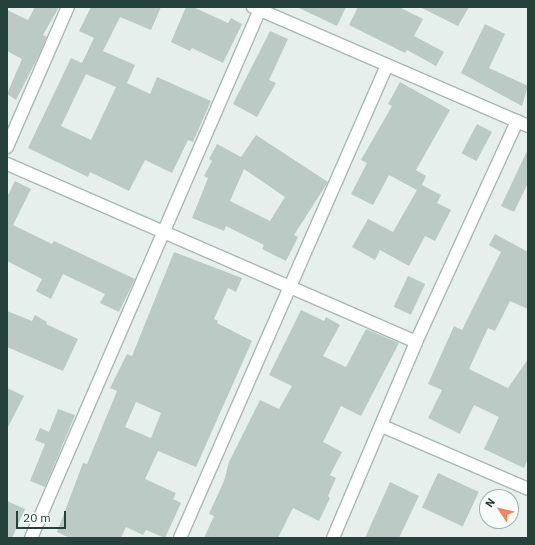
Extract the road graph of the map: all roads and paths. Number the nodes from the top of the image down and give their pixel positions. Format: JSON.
{"nodes":[{"id":1,"x":68,"y":7,"type":"edge"},
{"id":2,"x":258,"y":8,"type":"edge"},
{"id":3,"x":387,"y":65,"type":"junction"},
{"id":4,"x":522,"y":124,"type":"edge"},
{"id":5,"x":7,"y":147,"type":"edge"},
{"id":6,"x":7,"y":164,"type":"edge"},
{"id":7,"x":164,"y":232,"type":"junction"},
{"id":8,"x":290,"y":287,"type":"junction"},
{"id":9,"x":416,"y":342,"type":"junction"},
{"id":10,"x":382,"y":426,"type":"junction"},
{"id":11,"x":528,"y":489,"type":"edge"},
{"id":12,"x":31,"y":538,"type":"edge"},
{"id":13,"x":180,"y":538,"type":"edge"},
{"id":14,"x":333,"y":538,"type":"edge"}],
"edges":[{"from":1,"to":5,"type":"street"},
{"from":2,"to":3,"type":"street"},
{"from":2,"to":7,"type":"street"},
{"from":3,"to":4,"type":"street"},
{"from":3,"to":8,"type":"street"},
{"from":4,"to":9,"type":"street"},
{"from":6,"to":7,"type":"street"},
{"from":7,"to":8,"type":"street"},
{"from":7,"to":12,"type":"street"},
{"from":8,"to":9,"type":"street"},
{"from":8,"to":13,"type":"street"},
{"from":9,"to":10,"type":"street"},
{"from":10,"to":11,"type":"street"},
{"from":10,"to":14,"type":"street"}]}
